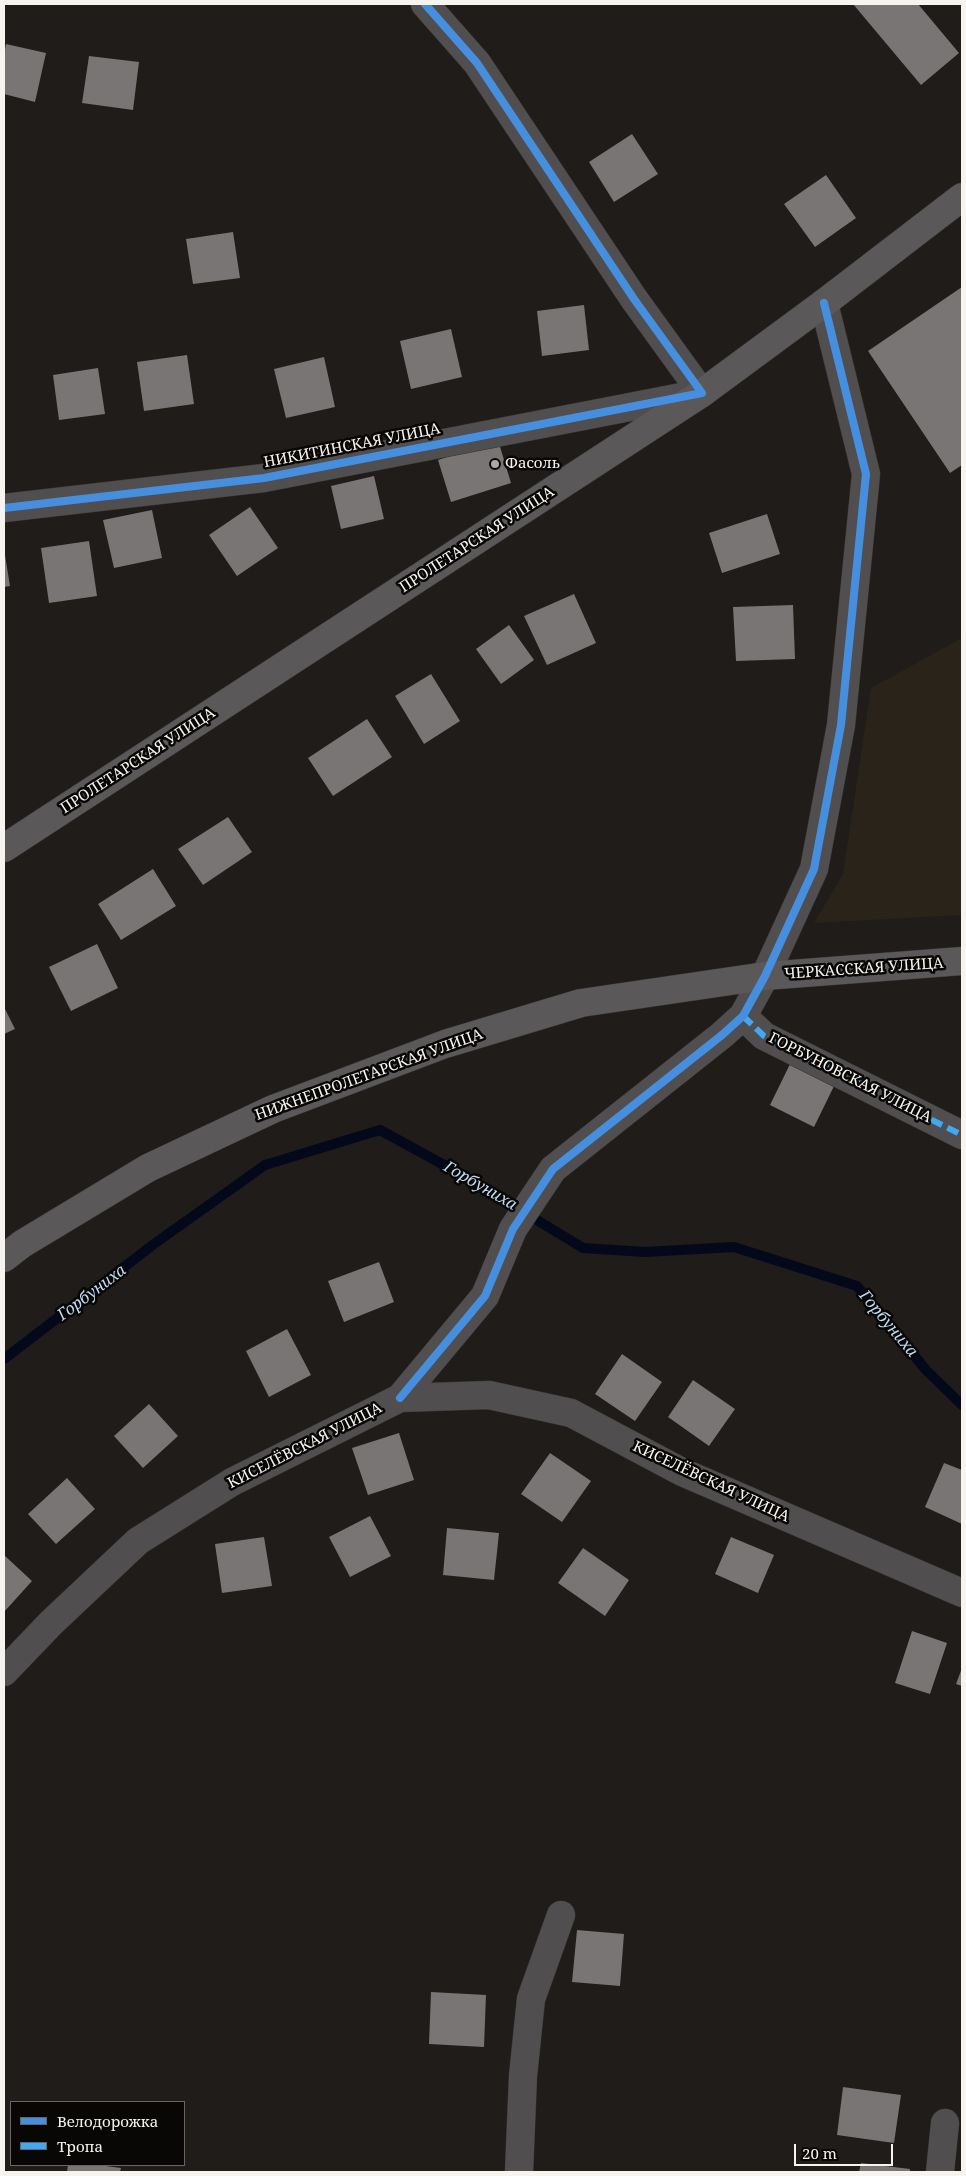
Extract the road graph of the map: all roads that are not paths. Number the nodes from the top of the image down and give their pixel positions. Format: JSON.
{"nodes":[{"id":1,"x":425,"y":4,"type":"edge"},
{"id":2,"x":962,"y":196,"type":"edge"},
{"id":3,"x":824,"y":303,"type":"junction"},
{"id":4,"x":702,"y":393,"type":"junction"},
{"id":5,"x":4,"y":508,"type":"edge"},
{"id":6,"x":4,"y":848,"type":"edge"},
{"id":7,"x":962,"y":961,"type":"edge"},
{"id":8,"x":765,"y":976,"type":"junction"},
{"id":9,"x":743,"y":1016,"type":"junction"},
{"id":10,"x":962,"y":1134,"type":"edge"},
{"id":11,"x":4,"y":1258,"type":"edge"},
{"id":12,"x":400,"y":1398,"type":"junction"},
{"id":13,"x":962,"y":1593,"type":"edge"},
{"id":14,"x":4,"y":1672,"type":"edge"},
{"id":15,"x":561,"y":1915,"type":"dead end"},
{"id":16,"x":945,"y":2123,"type":"dead end"},
{"id":17,"x":519,"y":2172,"type":"edge"},
{"id":18,"x":940,"y":2172,"type":"edge"}],
"edges":[{"from":1,"to":4,"type":"street"},
{"from":2,"to":3,"type":"main road","name":"ПРОЛЕТАРСКАЯ УЛИЦА"},
{"from":3,"to":4,"type":"main road","name":"ПРОЛЕТАРСКАЯ УЛИЦА"},
{"from":3,"to":8,"type":"street"},
{"from":4,"to":5,"type":"street","name":"НИКИТИНСКАЯ УЛИЦА"},
{"from":4,"to":6,"type":"main road","name":"ПРОЛЕТАРСКАЯ УЛИЦА"},
{"from":7,"to":8,"type":"main road","name":"ЧЕРКАССКАЯ УЛИЦА"},
{"from":8,"to":9,"type":"street"},
{"from":8,"to":11,"type":"main road","name":"НИЖНЕПРОЛЕТАРСКАЯ УЛИЦА"},
{"from":9,"to":10,"type":"street","name":"ГОРБУНОВСКАЯ УЛИЦА"},
{"from":9,"to":12,"type":"street"},
{"from":12,"to":13,"type":"street","name":"КИСЕЛЁВСКАЯ УЛИЦА"},
{"from":12,"to":14,"type":"street","name":"КИСЕЛЁВСКАЯ УЛИЦА"},
{"from":15,"to":17,"type":"street"},
{"from":16,"to":18,"type":"street"}]}
